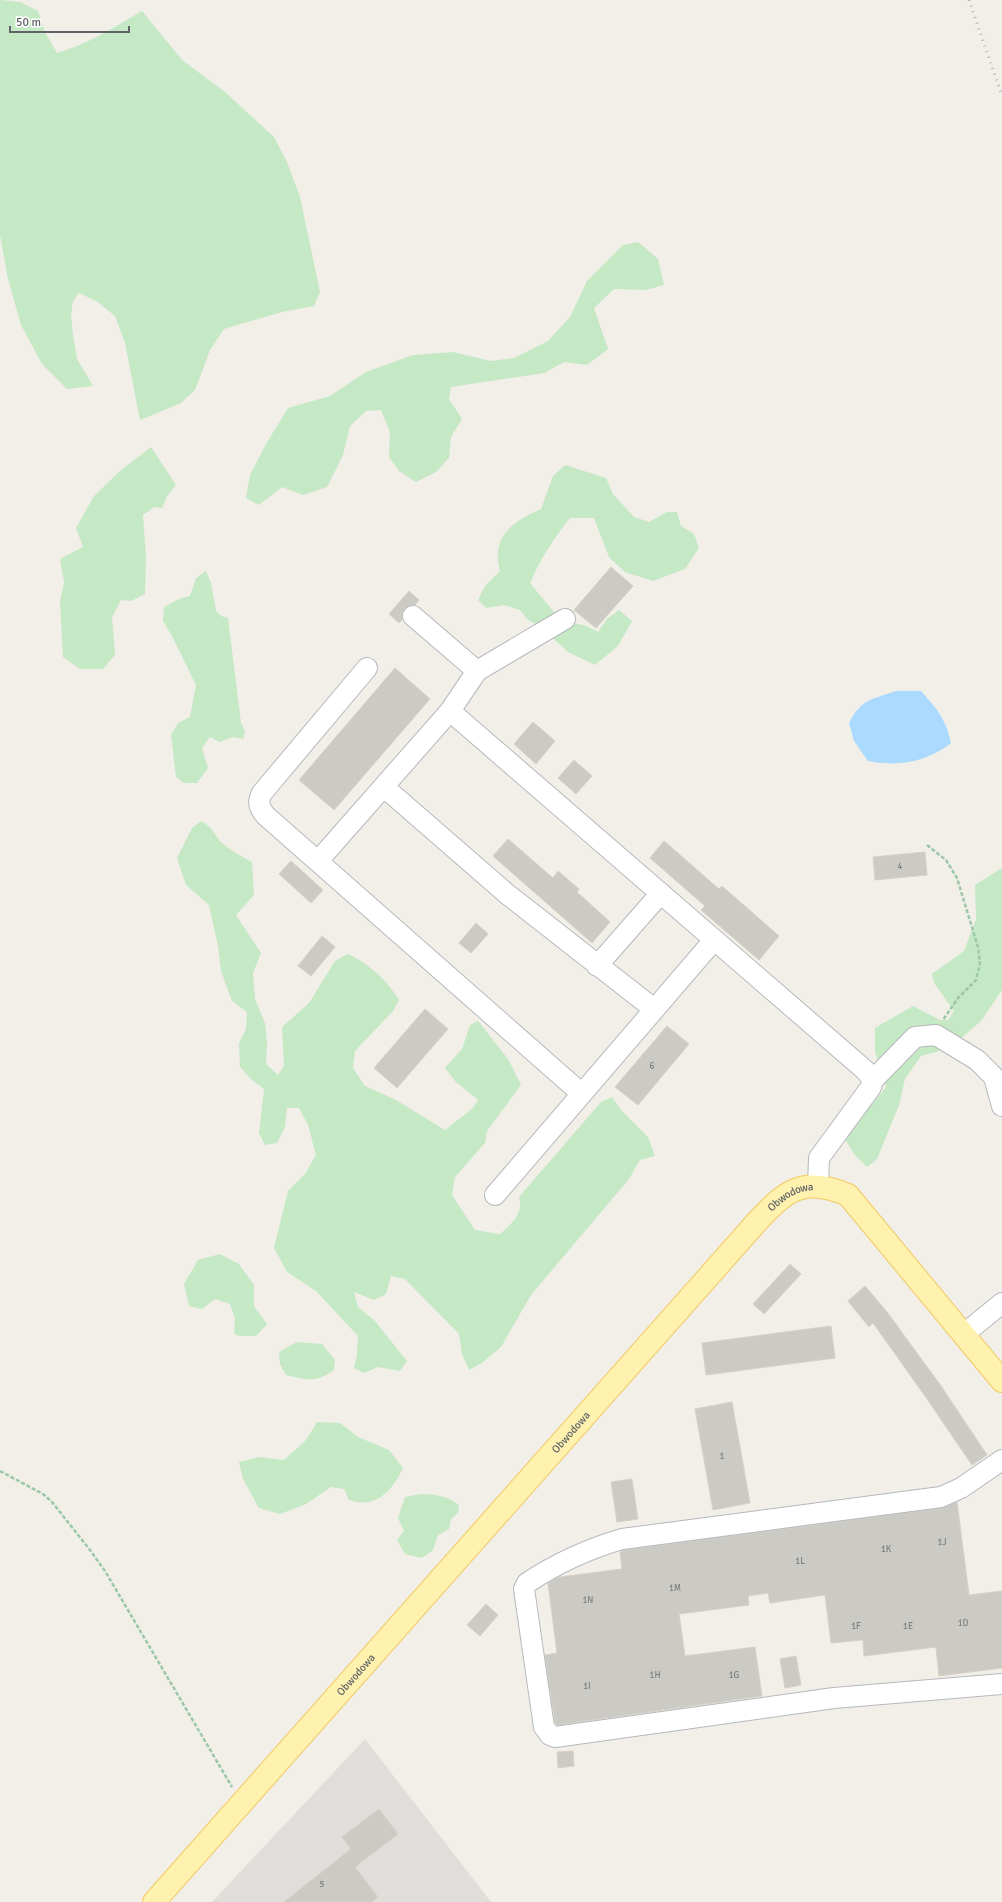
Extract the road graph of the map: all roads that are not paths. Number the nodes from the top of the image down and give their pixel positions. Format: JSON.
{"nodes":[{"id":1,"x":413,"y":616,"type":"dead end"},
{"id":2,"x":565,"y":619,"type":"dead end"},
{"id":3,"x":367,"y":668,"type":"dead end"},
{"id":4,"x":477,"y":671,"type":"junction"},
{"id":5,"x":450,"y":711,"type":"junction"},
{"id":6,"x":384,"y":787,"type":"junction"},
{"id":7,"x":318,"y":861,"type":"junction"},
{"id":8,"x":661,"y":893,"type":"junction"},
{"id":9,"x":714,"y":940,"type":"junction"},
{"id":10,"x":597,"y":966,"type":"junction"},
{"id":11,"x":654,"y":1009,"type":"junction"},
{"id":12,"x":873,"y":1080,"type":"junction"},
{"id":13,"x":582,"y":1094,"type":"junction"},
{"id":14,"x":1002,"y":1106,"type":"edge"},
{"id":15,"x":818,"y":1186,"type":"junction"},
{"id":16,"x":495,"y":1195,"type":"dead end"},
{"id":17,"x":1002,"y":1303,"type":"edge"},
{"id":18,"x":964,"y":1334,"type":"junction"},
{"id":19,"x":1002,"y":1381,"type":"edge"},
{"id":20,"x":1002,"y":1460,"type":"edge"},
{"id":21,"x":1002,"y":1684,"type":"edge"},
{"id":22,"x":154,"y":1902,"type":"edge"}],
"edges":[{"from":1,"to":4,"type":"lane"},
{"from":2,"to":4,"type":"lane"},
{"from":3,"to":7,"type":"lane"},
{"from":4,"to":5,"type":"lane"},
{"from":5,"to":6,"type":"lane"},
{"from":5,"to":8,"type":"lane"},
{"from":6,"to":7,"type":"lane"},
{"from":6,"to":10,"type":"lane"},
{"from":7,"to":13,"type":"lane"},
{"from":8,"to":9,"type":"lane"},
{"from":8,"to":10,"type":"lane"},
{"from":9,"to":11,"type":"lane"},
{"from":9,"to":12,"type":"lane"},
{"from":10,"to":11,"type":"lane"},
{"from":11,"to":13,"type":"lane"},
{"from":12,"to":14,"type":"lane"},
{"from":12,"to":15,"type":"lane"},
{"from":13,"to":16,"type":"lane"},
{"from":15,"to":18,"type":"main road","name":"Obwodowa"},
{"from":15,"to":22,"type":"main road","name":"Obwodowa"},
{"from":17,"to":18,"type":"lane"},
{"from":18,"to":19,"type":"main road","name":"Obwodowa"},
{"from":20,"to":21,"type":"lane"}]}
